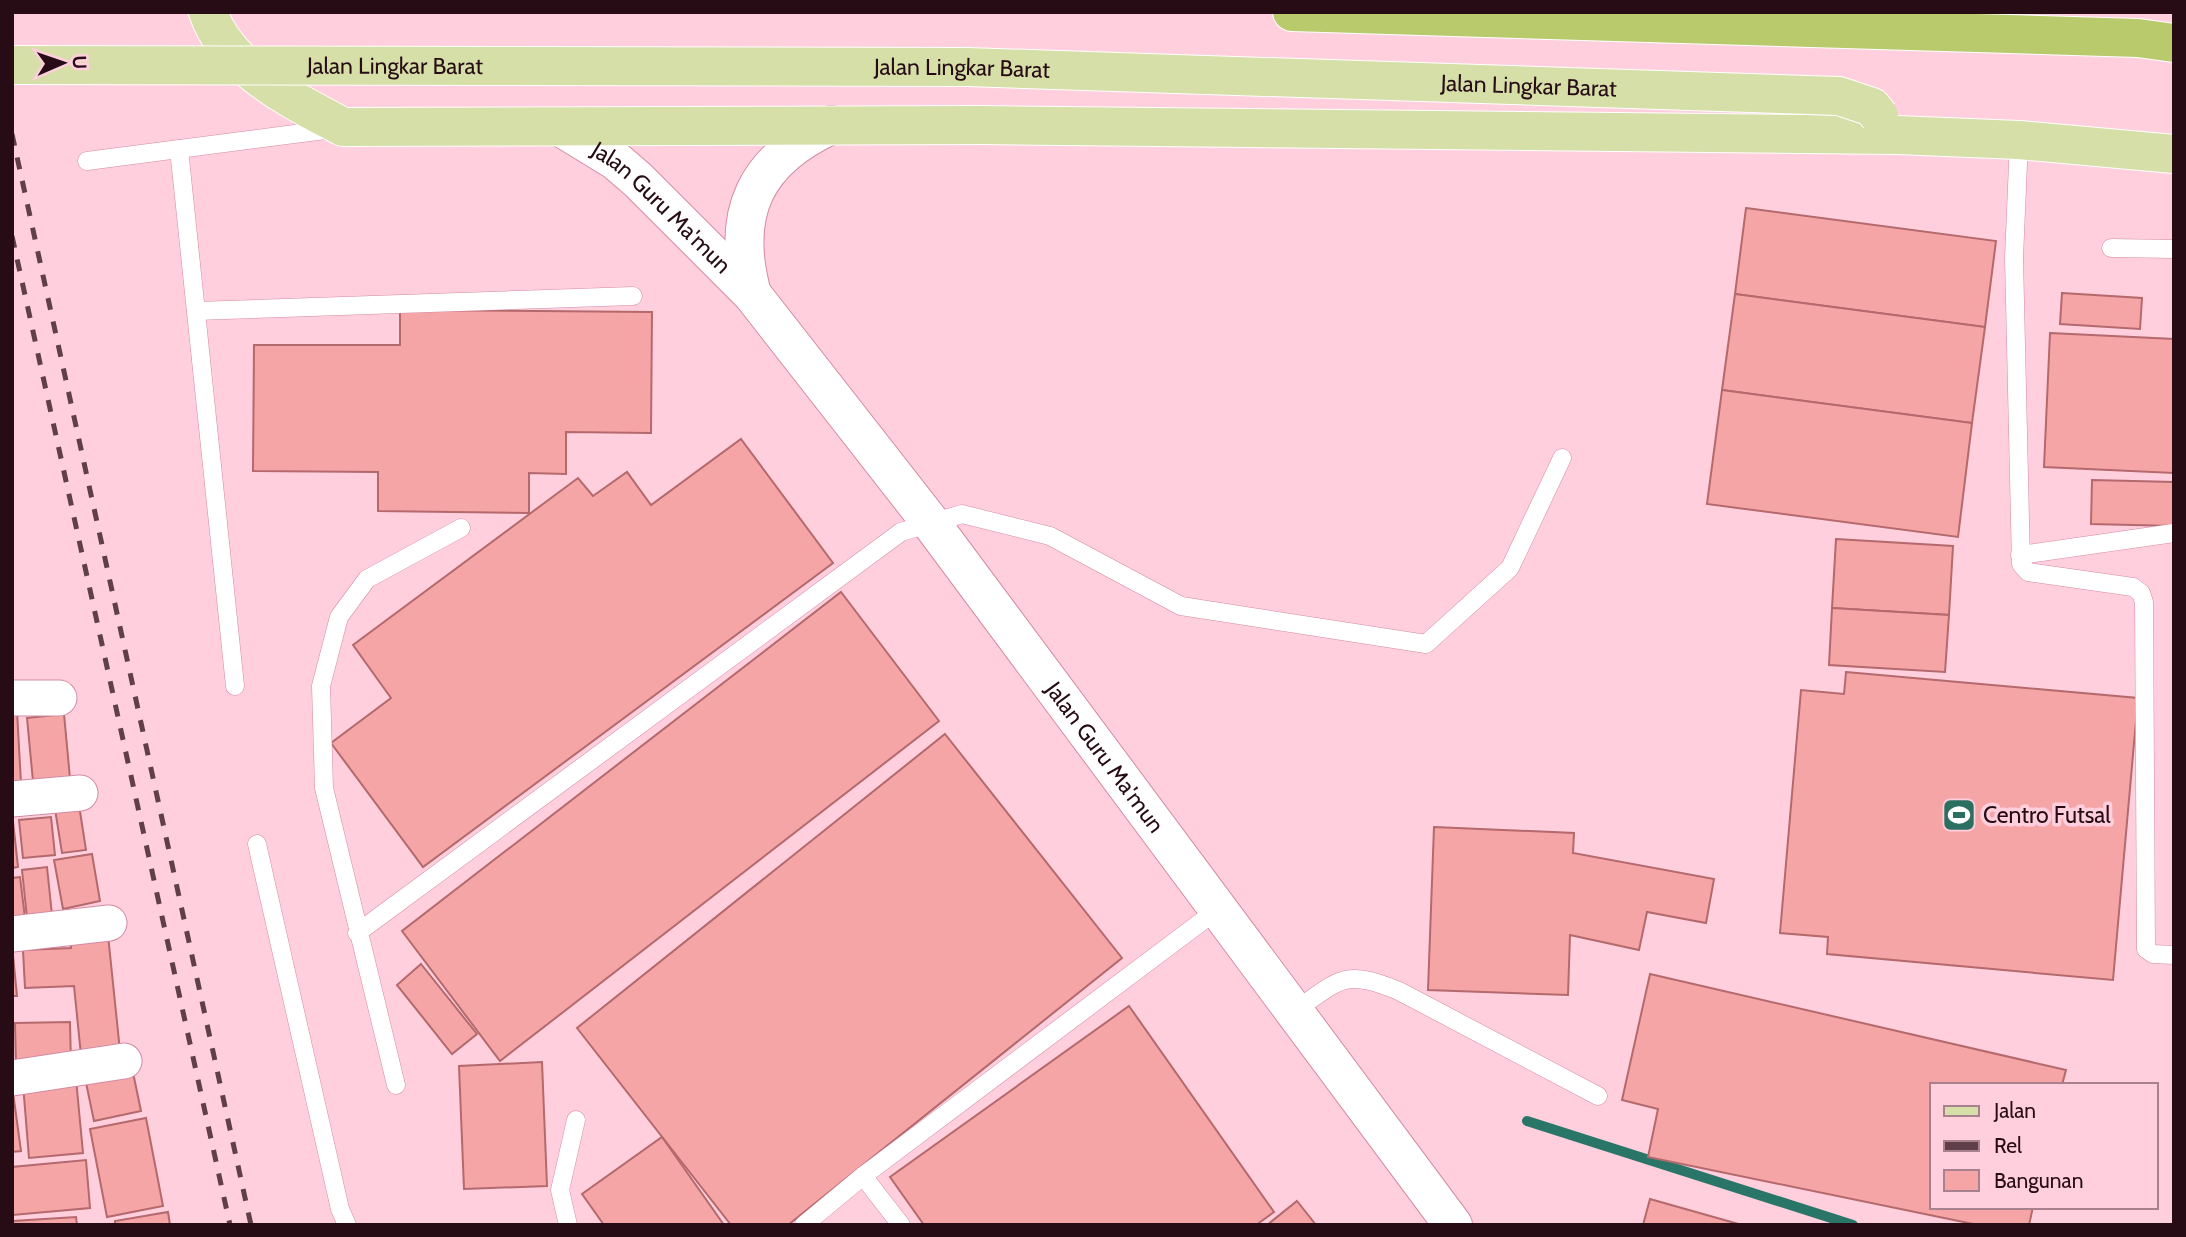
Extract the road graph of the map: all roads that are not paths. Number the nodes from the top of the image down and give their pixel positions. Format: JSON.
{"nodes":[{"id":1,"x":208,"y":12,"type":"edge"},
{"id":2,"x":1292,"y":12,"type":"edge"},
{"id":3,"x":2174,"y":43,"type":"edge"},
{"id":4,"x":12,"y":65,"type":"edge"},
{"id":5,"x":831,"y":125,"type":"junction"},
{"id":6,"x":1888,"y":125,"type":"junction"},
{"id":7,"x":343,"y":127,"type":"junction"},
{"id":8,"x":562,"y":128,"type":"junction"},
{"id":9,"x":2019,"y":140,"type":"junction"},
{"id":10,"x":179,"y":149,"type":"junction"},
{"id":11,"x":2174,"y":154,"type":"edge"},
{"id":12,"x":87,"y":160,"type":"dead end"},
{"id":13,"x":2111,"y":248,"type":"dead end"},
{"id":14,"x":2174,"y":249,"type":"edge"},
{"id":15,"x":752,"y":294,"type":"junction"},
{"id":16,"x":633,"y":296,"type":"dead end"},
{"id":17,"x":196,"y":311,"type":"junction"},
{"id":18,"x":1562,"y":458,"type":"dead end"},
{"id":19,"x":931,"y":523,"type":"junction"},
{"id":20,"x":461,"y":528,"type":"dead end"},
{"id":21,"x":2174,"y":533,"type":"edge"},
{"id":22,"x":2020,"y":555,"type":"junction"},
{"id":23,"x":235,"y":686,"type":"dead end"},
{"id":24,"x":12,"y":698,"type":"edge"},
{"id":25,"x":60,"y":698,"type":"dead end"},
{"id":26,"x":80,"y":793,"type":"dead end"},
{"id":27,"x":12,"y":799,"type":"edge"},
{"id":28,"x":257,"y":844,"type":"dead end"},
{"id":29,"x":1217,"y":910,"type":"junction"},
{"id":30,"x":109,"y":923,"type":"dead end"},
{"id":31,"x":357,"y":933,"type":"junction"},
{"id":32,"x":12,"y":934,"type":"edge"},
{"id":33,"x":2174,"y":955,"type":"edge"},
{"id":34,"x":1296,"y":1010,"type":"junction"},
{"id":35,"x":124,"y":1061,"type":"dead end"},
{"id":36,"x":12,"y":1078,"type":"edge"},
{"id":37,"x":396,"y":1086,"type":"dead end"},
{"id":38,"x":1598,"y":1096,"type":"dead end"},
{"id":39,"x":576,"y":1120,"type":"dead end"},
{"id":40,"x":863,"y":1177,"type":"junction"},
{"id":41,"x":347,"y":1225,"type":"edge"},
{"id":42,"x":568,"y":1225,"type":"edge"},
{"id":43,"x":804,"y":1225,"type":"edge"},
{"id":44,"x":901,"y":1225,"type":"edge"},
{"id":45,"x":1453,"y":1225,"type":"edge"}],
"edges":[{"from":1,"to":7,"type":"main road"},
{"from":2,"to":3,"type":"highway"},
{"from":4,"to":6,"type":"main road","name":"Jalan Lingkar Barat","bridge":true},
{"from":5,"to":6,"type":"main road","name":"Jalan Lingkar Barat"},
{"from":5,"to":8,"type":"main road","name":"Jalan Lingkar Barat"},
{"from":5,"to":15,"type":"street","name":"Jalan Guru Ma'mun"},
{"from":6,"to":9,"type":"main road","name":"Jalan Lingkar Barat"},
{"from":7,"to":8,"type":"main road","name":"Jalan Lingkar Barat"},
{"from":7,"to":10,"type":"lane"},
{"from":8,"to":15,"type":"street","name":"Jalan Guru Ma'mun"},
{"from":9,"to":11,"type":"main road","name":"Jalan Lingkar Barat"},
{"from":9,"to":22,"type":"lane"},
{"from":10,"to":12,"type":"lane"},
{"from":10,"to":17,"type":"lane"},
{"from":13,"to":14,"type":"lane"},
{"from":15,"to":19,"type":"street","name":"Jalan Guru Ma'mun"},
{"from":16,"to":17,"type":"lane"},
{"from":17,"to":23,"type":"lane"},
{"from":18,"to":19,"type":"lane"},
{"from":19,"to":29,"type":"street","name":"Jalan Guru Ma'mun"},
{"from":19,"to":31,"type":"lane"},
{"from":20,"to":31,"type":"lane"},
{"from":21,"to":22,"type":"lane"},
{"from":22,"to":33,"type":"lane"},
{"from":24,"to":25,"type":"street"},
{"from":26,"to":27,"type":"street"},
{"from":28,"to":41,"type":"lane"},
{"from":29,"to":34,"type":"street","name":"Jalan Guru Ma'mun"},
{"from":29,"to":40,"type":"lane"},
{"from":30,"to":32,"type":"street"},
{"from":31,"to":37,"type":"lane"},
{"from":34,"to":38,"type":"lane"},
{"from":34,"to":45,"type":"street","name":"Jalan Guru Ma'mun"},
{"from":35,"to":36,"type":"street"},
{"from":39,"to":42,"type":"lane"},
{"from":40,"to":43,"type":"lane"},
{"from":40,"to":44,"type":"lane"}]}
